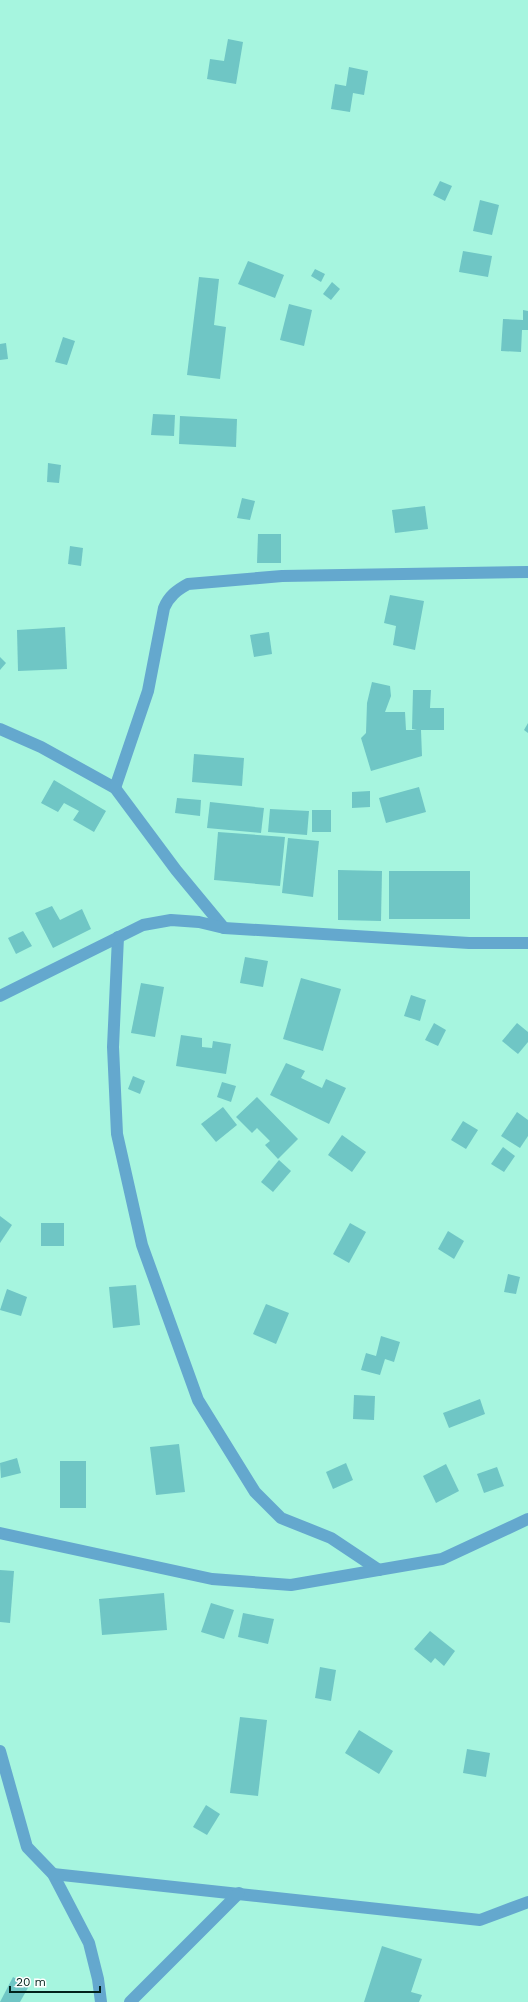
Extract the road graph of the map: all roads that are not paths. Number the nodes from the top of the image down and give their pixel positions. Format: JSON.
{"nodes":[{"id":1,"x":528,"y":572,"type":"edge"},
{"id":2,"x":0,"y":729,"type":"edge"},
{"id":3,"x":115,"y":788,"type":"junction"},
{"id":4,"x":224,"y":928,"type":"junction"},
{"id":5,"x":118,"y":937,"type":"junction"},
{"id":6,"x":528,"y":943,"type":"edge"},
{"id":7,"x":0,"y":996,"type":"edge"},
{"id":8,"x":528,"y":1519,"type":"edge"},
{"id":9,"x":0,"y":1533,"type":"edge"},
{"id":10,"x":379,"y":1570,"type":"junction"},
{"id":11,"x":0,"y":1751,"type":"edge"},
{"id":12,"x":53,"y":1874,"type":"junction"},
{"id":13,"x":239,"y":1893,"type":"junction"},
{"id":14,"x":528,"y":1902,"type":"edge"},
{"id":15,"x":101,"y":2002,"type":"edge"},
{"id":16,"x":130,"y":2002,"type":"edge"}],
"edges":[{"from":1,"to":3,"type":"street"},
{"from":2,"to":3,"type":"street"},
{"from":3,"to":4,"type":"street"},
{"from":4,"to":5,"type":"street"},
{"from":4,"to":6,"type":"street"},
{"from":5,"to":7,"type":"street"},
{"from":5,"to":10,"type":"street"},
{"from":8,"to":10,"type":"street"},
{"from":9,"to":10,"type":"street"},
{"from":11,"to":12,"type":"street"},
{"from":12,"to":13,"type":"street"},
{"from":12,"to":15,"type":"street"},
{"from":13,"to":14,"type":"street"},
{"from":13,"to":16,"type":"street"}]}
